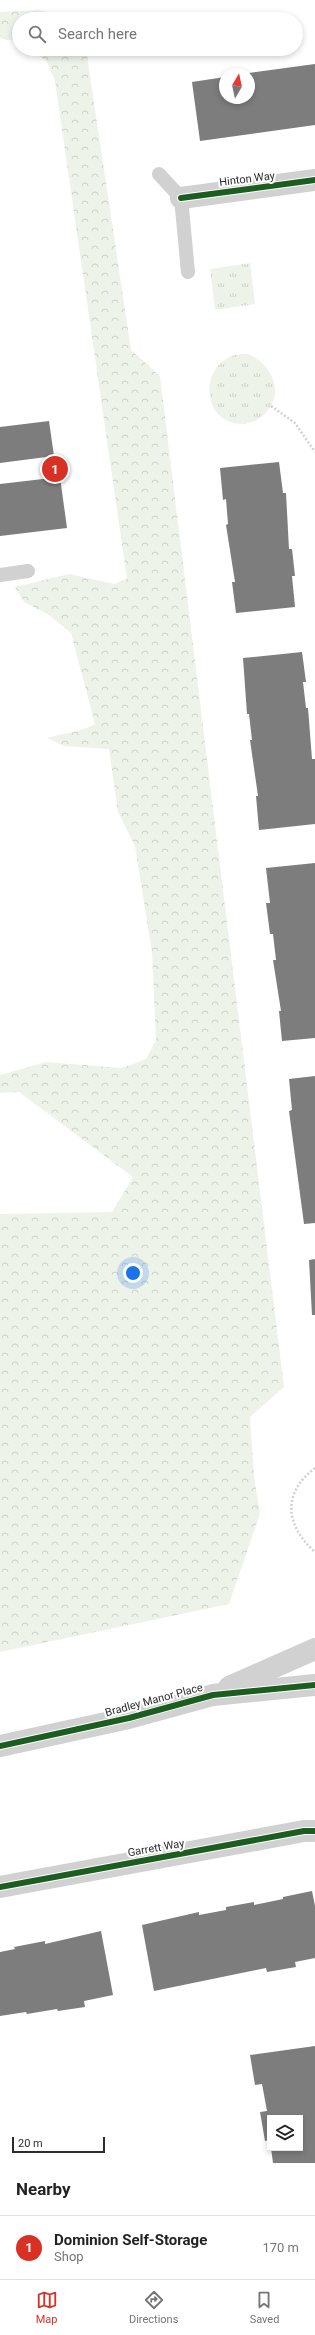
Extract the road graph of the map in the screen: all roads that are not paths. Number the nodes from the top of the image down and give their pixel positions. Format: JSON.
{"nodes":[{"id":1,"x":159,"y":174,"type":"dead end"},
{"id":2,"x":315,"y":180,"type":"edge"},
{"id":3,"x":181,"y":198,"type":"junction"},
{"id":4,"x":188,"y":272,"type":"dead end"},
{"id":5,"x":28,"y":571,"type":"dead end"},
{"id":6,"x":0,"y":575,"type":"edge"},
{"id":7,"x":315,"y":1648,"type":"edge"},
{"id":8,"x":315,"y":1685,"type":"edge"},
{"id":9,"x":213,"y":1695,"type":"junction"},
{"id":10,"x":0,"y":1746,"type":"edge"},
{"id":11,"x":315,"y":1831,"type":"edge"},
{"id":12,"x":0,"y":1887,"type":"edge"}],
"edges":[{"from":1,"to":3,"type":"lane"},
{"from":2,"to":3,"type":"street","name":"Hinton Way"},
{"from":3,"to":4,"type":"lane"},
{"from":5,"to":6,"type":"lane"},
{"from":7,"to":9,"type":"street","name":"Bradley Manor Place"},
{"from":8,"to":9,"type":"street","name":"Bradley Manor Place"},
{"from":9,"to":10,"type":"street","name":"Bradley Manor Place"},
{"from":11,"to":12,"type":"street","name":"Garrett Way"}]}
